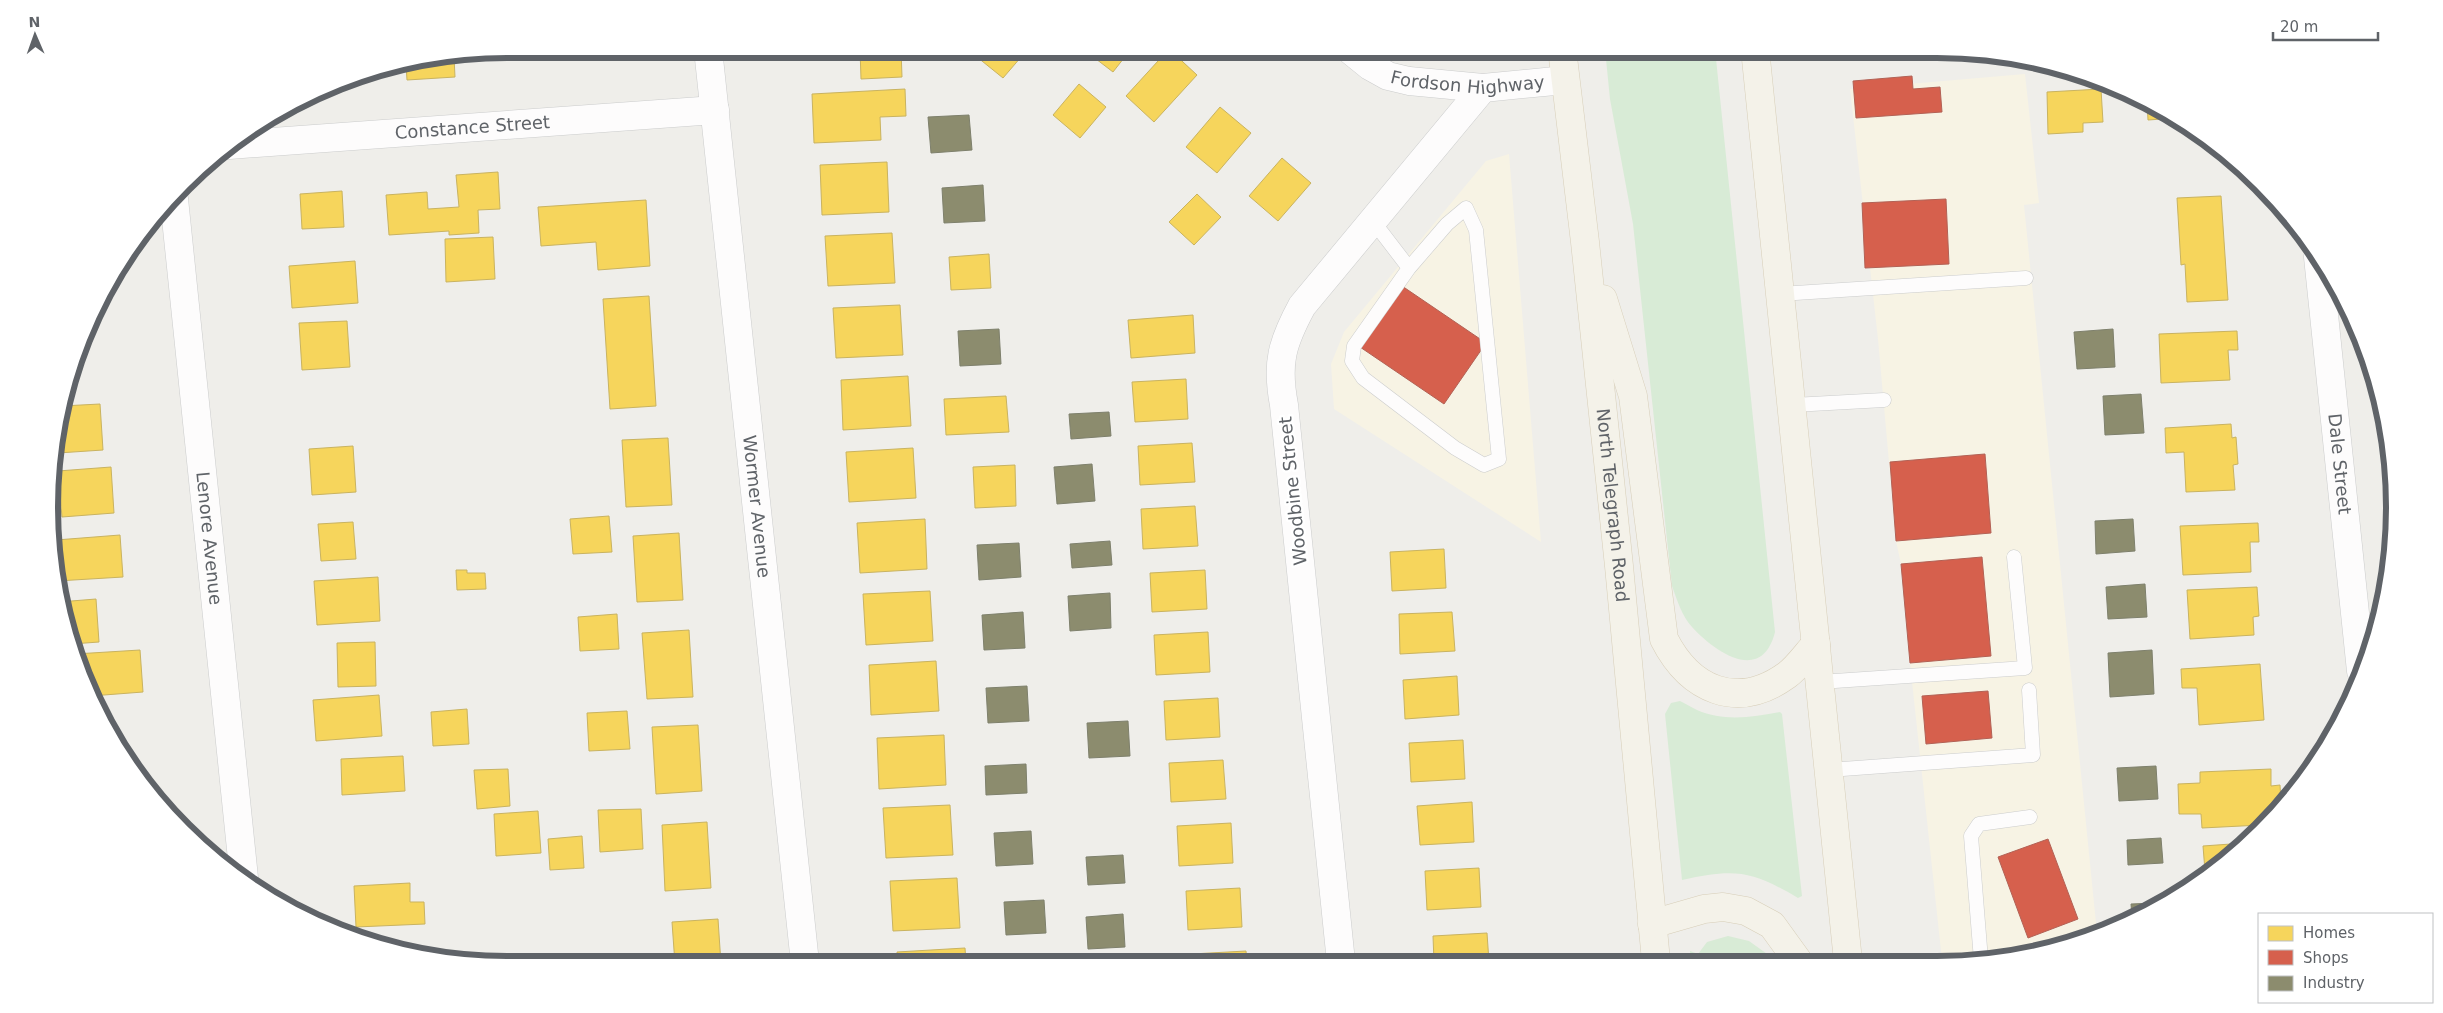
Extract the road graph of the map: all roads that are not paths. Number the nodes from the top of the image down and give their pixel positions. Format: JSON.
{"nodes":[{"id":1,"x":709,"y":58,"type":"edge"},
{"id":2,"x":1360,"y":58,"type":"edge"},
{"id":3,"x":1563,"y":58,"type":"edge"},
{"id":4,"x":1757,"y":58,"type":"edge"},
{"id":5,"x":1565,"y":80,"type":"junction"},
{"id":6,"x":1483,"y":88,"type":"junction"},
{"id":7,"x":715,"y":110,"type":"junction"},
{"id":8,"x":241,"y":144,"type":"edge"},
{"id":9,"x":175,"y":204,"type":"edge"},
{"id":10,"x":1373,"y":221,"type":"junction"},
{"id":11,"x":1585,"y":242,"type":"junction"},
{"id":12,"x":1409,"y":268,"type":"junction"},
{"id":13,"x":2320,"y":273,"type":"edge"},
{"id":14,"x":2026,"y":278,"type":"dead end"},
{"id":15,"x":1780,"y":294,"type":"junction"},
{"id":16,"x":1884,"y":400,"type":"dead end"},
{"id":17,"x":1793,"y":405,"type":"junction"},
{"id":18,"x":2014,"y":557,"type":"dead end"},
{"id":19,"x":1816,"y":644,"type":"junction"},
{"id":20,"x":2360,"y":657,"type":"edge"},
{"id":21,"x":1820,"y":682,"type":"junction"},
{"id":22,"x":2028,"y":690,"type":"dead end"},
{"id":23,"x":1829,"y":770,"type":"junction"},
{"id":24,"x":2030,"y":817,"type":"dead end"},
{"id":25,"x":243,"y":870,"type":"edge"},
{"id":26,"x":1652,"y":924,"type":"junction"},
{"id":27,"x":1980,"y":954,"type":"edge"},
{"id":28,"x":804,"y":956,"type":"edge"},
{"id":29,"x":1340,"y":956,"type":"edge"},
{"id":30,"x":1655,"y":956,"type":"edge"},
{"id":31,"x":1794,"y":956,"type":"edge"},
{"id":32,"x":1848,"y":956,"type":"edge"}],
"edges":[{"from":1,"to":7,"type":"street","name":"Wormer Avenue"},
{"from":2,"to":6,"type":"street","name":"Fordson Highway"},
{"from":3,"to":5,"type":"main road","name":"North Telegraph Road"},
{"from":4,"to":15,"type":"main road"},
{"from":5,"to":6,"type":"street","name":"Fordson Highway"},
{"from":5,"to":11,"type":"main road","name":"North Telegraph Road"},
{"from":6,"to":10,"type":"street","name":"Woodbine Street"},
{"from":7,"to":8,"type":"street","name":"Constance Street"},
{"from":7,"to":28,"type":"street","name":"Wormer Avenue"},
{"from":9,"to":25,"type":"street","name":"Lenore Avenue"},
{"from":10,"to":12,"type":"lane"},
{"from":10,"to":29,"type":"street","name":"Woodbine Street"},
{"from":11,"to":19,"type":"main road"},
{"from":11,"to":26,"type":"main road","name":"North Telegraph Road"},
{"from":12,"to":12,"type":"lane"},
{"from":13,"to":20,"type":"street","name":"Dale Street"},
{"from":14,"to":15,"type":"lane"},
{"from":15,"to":17,"type":"main road"},
{"from":16,"to":17,"type":"lane"},
{"from":17,"to":19,"type":"main road"},
{"from":18,"to":21,"type":"lane"},
{"from":19,"to":21,"type":"main road"},
{"from":21,"to":23,"type":"main road"},
{"from":22,"to":23,"type":"lane"},
{"from":23,"to":32,"type":"main road"},
{"from":24,"to":27,"type":"lane"},
{"from":26,"to":30,"type":"main road","name":"North Telegraph Road"},
{"from":26,"to":31,"type":"main road"}]}
